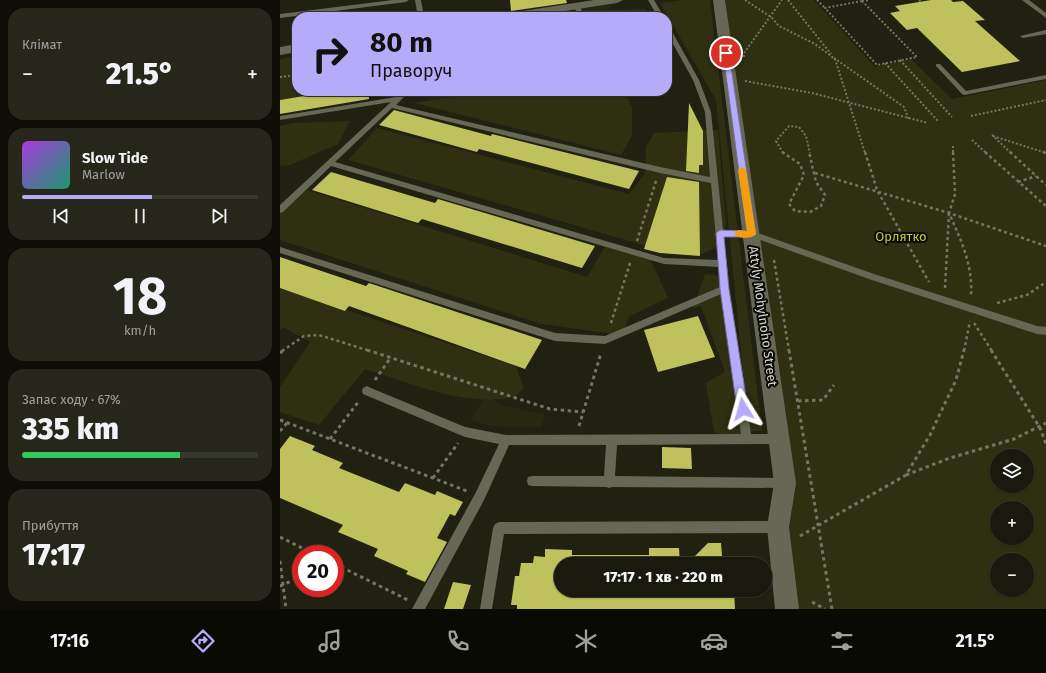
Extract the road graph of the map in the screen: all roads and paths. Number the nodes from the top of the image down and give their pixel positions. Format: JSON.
{"nodes":[{"id":1,"x":406,"y":0,"type":"edge"},
{"id":2,"x":418,"y":0,"type":"edge"},
{"id":3,"x":617,"y":0,"type":"edge"},
{"id":4,"x":651,"y":0,"type":"edge"},
{"id":5,"x":719,"y":0,"type":"edge"},
{"id":6,"x":745,"y":0,"type":"edge"},
{"id":7,"x":782,"y":0,"type":"edge"},
{"id":8,"x":788,"y":0,"type":"edge"},
{"id":9,"x":817,"y":0,"type":"edge"},
{"id":10,"x":840,"y":0,"type":"edge"},
{"id":11,"x":869,"y":0,"type":"edge"},
{"id":12,"x":1025,"y":0,"type":"edge"},
{"id":13,"x":862,"y":1,"type":"junction"},
{"id":14,"x":844,"y":4,"type":"junction"},
{"id":15,"x":825,"y":8,"type":"junction"},
{"id":16,"x":312,"y":12,"type":"edge"},
{"id":17,"x":420,"y":12,"type":"edge"},
{"id":18,"x":579,"y":12,"type":"edge"},
{"id":19,"x":658,"y":12,"type":"edge"},
{"id":20,"x":292,"y":14,"type":"edge"},
{"id":21,"x":280,"y":16,"type":"edge"},
{"id":22,"x":1046,"y":16,"type":"edge"},
{"id":23,"x":771,"y":17,"type":"junction"},
{"id":24,"x":1046,"y":32,"type":"edge"},
{"id":25,"x":1024,"y":36,"type":"dead end"},
{"id":26,"x":672,"y":37,"type":"edge"},
{"id":27,"x":292,"y":49,"type":"edge"},
{"id":28,"x":280,"y":51,"type":"edge"},
{"id":29,"x":835,"y":59,"type":"junction"},
{"id":30,"x":744,"y":60,"type":"dead end"},
{"id":31,"x":900,"y":60,"type":"junction"},
{"id":32,"x":885,"y":63,"type":"junction"},
{"id":33,"x":938,"y":66,"type":"dead end"},
{"id":34,"x":745,"y":74,"type":"dead end"},
{"id":35,"x":292,"y":76,"type":"edge"},
{"id":36,"x":280,"y":77,"type":"edge"},
{"id":37,"x":1046,"y":77,"type":"edge"},
{"id":38,"x":737,"y":80,"type":"junction"},
{"id":39,"x":746,"y":88,"type":"dead end"},
{"id":40,"x":402,"y":96,"type":"edge"},
{"id":41,"x":399,"y":99,"type":"junction"},
{"id":42,"x":1046,"y":100,"type":"edge"},
{"id":43,"x":847,"y":102,"type":"junction"},
{"id":44,"x":391,"y":106,"type":"junction"},
{"id":45,"x":971,"y":116,"type":"dead end"},
{"id":46,"x":952,"y":117,"type":"dead end"},
{"id":47,"x":280,"y":118,"type":"edge"},
{"id":48,"x":938,"y":120,"type":"dead end"},
{"id":49,"x":910,"y":121,"type":"junction"},
{"id":50,"x":928,"y":123,"type":"dead end"},
{"id":51,"x":972,"y":140,"type":"dead end"},
{"id":52,"x":953,"y":146,"type":"dead end"},
{"id":53,"x":1046,"y":153,"type":"edge"},
{"id":54,"x":329,"y":163,"type":"junction"},
{"id":55,"x":660,"y":170,"type":"junction"},
{"id":56,"x":814,"y":173,"type":"junction"},
{"id":57,"x":1036,"y":176,"type":"junction"},
{"id":58,"x":715,"y":181,"type":"junction"},
{"id":59,"x":1018,"y":182,"type":"junction"},
{"id":60,"x":1046,"y":185,"type":"edge"},
{"id":61,"x":877,"y":190,"type":"junction"},
{"id":62,"x":1046,"y":206,"type":"edge"},
{"id":63,"x":280,"y":210,"type":"edge"},
{"id":64,"x":949,"y":213,"type":"junction"},
{"id":65,"x":720,"y":233,"type":"junction"},
{"id":66,"x":752,"y":234,"type":"junction"},
{"id":67,"x":771,"y":241,"type":"junction"},
{"id":68,"x":1046,"y":246,"type":"edge"},
{"id":69,"x":280,"y":250,"type":"edge"},
{"id":70,"x":633,"y":251,"type":"junction"},
{"id":71,"x":722,"y":264,"type":"junction"},
{"id":72,"x":1046,"y":282,"type":"edge"},
{"id":73,"x":725,"y":289,"type":"junction"},
{"id":74,"x":941,"y":300,"type":"junction"},
{"id":75,"x":971,"y":310,"type":"junction"},
{"id":76,"x":1046,"y":331,"type":"edge"},
{"id":77,"x":605,"y":340,"type":"junction"},
{"id":78,"x":280,"y":353,"type":"edge"},
{"id":79,"x":392,"y":357,"type":"junction"},
{"id":80,"x":834,"y":385,"type":"dead end"},
{"id":81,"x":367,"y":391,"type":"junction"},
{"id":82,"x":798,"y":402,"type":"junction"},
{"id":83,"x":584,"y":412,"type":"junction"},
{"id":84,"x":280,"y":420,"type":"edge"},
{"id":85,"x":287,"y":423,"type":"junction"},
{"id":86,"x":1046,"y":423,"type":"edge"},
{"id":87,"x":1040,"y":428,"type":"junction"},
{"id":88,"x":280,"y":431,"type":"edge"},
{"id":89,"x":465,"y":432,"type":"junction"},
{"id":90,"x":330,"y":439,"type":"junction"},
{"id":91,"x":780,"y":439,"type":"junction"},
{"id":92,"x":506,"y":440,"type":"junction"},
{"id":93,"x":575,"y":440,"type":"junction"},
{"id":94,"x":612,"y":440,"type":"junction"},
{"id":95,"x":747,"y":440,"type":"junction"},
{"id":96,"x":1046,"y":444,"type":"edge"},
{"id":97,"x":906,"y":475,"type":"junction"},
{"id":98,"x":433,"y":478,"type":"junction"},
{"id":99,"x":532,"y":482,"type":"dead end"},
{"id":100,"x":609,"y":483,"type":"junction"},
{"id":101,"x":785,"y":484,"type":"junction"},
{"id":102,"x":480,"y":496,"type":"junction"},
{"id":103,"x":816,"y":525,"type":"junction"},
{"id":104,"x":778,"y":527,"type":"junction"},
{"id":105,"x":280,"y":537,"type":"edge"},
{"id":106,"x":296,"y":545,"type":"edge"},
{"id":107,"x":280,"y":561,"type":"edge"},
{"id":108,"x":344,"y":569,"type":"edge"},
{"id":109,"x":292,"y":581,"type":"edge"},
{"id":110,"x":281,"y":586,"type":"edge"},
{"id":111,"x":812,"y":602,"type":"dead end"},
{"id":112,"x":419,"y":607,"type":"edge"},
{"id":113,"x":286,"y":609,"type":"edge"},
{"id":114,"x":486,"y":609,"type":"edge"},
{"id":115,"x":787,"y":609,"type":"edge"},
{"id":116,"x":825,"y":609,"type":"edge"},
{"id":117,"x":832,"y":609,"type":"edge"}],
"edges":[{"from":1,"to":16,"type":"lane"},
{"from":2,"to":17,"type":"lane"},
{"from":3,"to":18,"type":"street"},
{"from":4,"to":19,"type":"lane"},
{"from":5,"to":38,"type":"street","name":"Attyly Mohylnoho Street"},
{"from":6,"to":23,"type":"path"},
{"from":7,"to":23,"type":"path"},
{"from":8,"to":29,"type":"path"},
{"from":9,"to":15,"type":"path"},
{"from":10,"to":14,"type":"path"},
{"from":11,"to":13,"type":"path"},
{"from":12,"to":22,"type":"lane"},
{"from":13,"to":14,"type":"path"},
{"from":13,"to":31,"type":"path"},
{"from":14,"to":15,"type":"path"},
{"from":15,"to":32,"type":"path"},
{"from":20,"to":21,"type":"lane"},
{"from":23,"to":29,"type":"path"},
{"from":23,"to":30,"type":"path"},
{"from":24,"to":25,"type":"lane"},
{"from":26,"to":58,"type":"lane"},
{"from":27,"to":28,"type":"street"},
{"from":29,"to":43,"type":"path"},
{"from":29,"to":49,"type":"path"},
{"from":31,"to":32,"type":"path"},
{"from":31,"to":46,"type":"path"},
{"from":32,"to":48,"type":"path"},
{"from":33,"to":37,"type":"lane"},
{"from":34,"to":38,"type":"path"},
{"from":35,"to":36,"type":"path"},
{"from":38,"to":39,"type":"path"},
{"from":38,"to":43,"type":"path"},
{"from":38,"to":66,"type":"street","name":"Attyly Mohylnoho Street"},
{"from":40,"to":41,"type":"lane"},
{"from":41,"to":44,"type":"lane"},
{"from":41,"to":47,"type":"lane"},
{"from":42,"to":45,"type":"path"},
{"from":43,"to":49,"type":"path"},
{"from":43,"to":61,"type":"path"},
{"from":44,"to":54,"type":"lane"},
{"from":44,"to":55,"type":"lane"},
{"from":49,"to":50,"type":"path"},
{"from":51,"to":59,"type":"path"},
{"from":52,"to":64,"type":"path"},
{"from":53,"to":57,"type":"path"},
{"from":54,"to":63,"type":"lane"},
{"from":54,"to":70,"type":"lane"},
{"from":55,"to":58,"type":"lane"},
{"from":55,"to":70,"type":"path"},
{"from":56,"to":56,"type":"path"},
{"from":56,"to":61,"type":"path"},
{"from":57,"to":59,"type":"path"},
{"from":57,"to":60,"type":"path"},
{"from":58,"to":65,"type":"lane"},
{"from":59,"to":62,"type":"path"},
{"from":61,"to":64,"type":"path"},
{"from":61,"to":74,"type":"path"},
{"from":64,"to":68,"type":"path"},
{"from":64,"to":74,"type":"path"},
{"from":64,"to":75,"type":"path"},
{"from":65,"to":66,"type":"lane"},
{"from":65,"to":71,"type":"lane"},
{"from":66,"to":67,"type":"lane"},
{"from":66,"to":91,"type":"street","name":"Attyly Mohylnoho Street"},
{"from":67,"to":74,"type":"lane"},
{"from":67,"to":82,"type":"path"},
{"from":69,"to":77,"type":"lane"},
{"from":70,"to":71,"type":"lane"},
{"from":70,"to":77,"type":"path"},
{"from":71,"to":73,"type":"lane"},
{"from":72,"to":75,"type":"path"},
{"from":73,"to":77,"type":"lane"},
{"from":73,"to":95,"type":"lane"},
{"from":74,"to":75,"type":"lane"},
{"from":75,"to":76,"type":"lane"},
{"from":77,"to":83,"type":"path"},
{"from":78,"to":79,"type":"path"},
{"from":79,"to":81,"type":"path"},
{"from":79,"to":83,"type":"path"},
{"from":80,"to":82,"type":"path"},
{"from":81,"to":89,"type":"lane"},
{"from":81,"to":90,"type":"path"},
{"from":82,"to":103,"type":"path"},
{"from":83,"to":93,"type":"path"},
{"from":84,"to":85,"type":"path"},
{"from":85,"to":88,"type":"path"},
{"from":85,"to":90,"type":"path"},
{"from":86,"to":87,"type":"path"},
{"from":87,"to":96,"type":"path"},
{"from":87,"to":97,"type":"path"},
{"from":87,"to":97,"type":"path"},
{"from":89,"to":92,"type":"lane"},
{"from":89,"to":98,"type":"path"},
{"from":90,"to":98,"type":"path"},
{"from":91,"to":95,"type":"lane"},
{"from":91,"to":101,"type":"street","name":"Attyly Mohylnoho Street"},
{"from":92,"to":93,"type":"lane"},
{"from":92,"to":102,"type":"lane"},
{"from":93,"to":94,"type":"lane"},
{"from":94,"to":95,"type":"lane"},
{"from":94,"to":100,"type":"lane"},
{"from":97,"to":103,"type":"path"},
{"from":98,"to":102,"type":"path"},
{"from":99,"to":100,"type":"lane"},
{"from":100,"to":101,"type":"lane"},
{"from":101,"to":104,"type":"street","name":"Attyly Mohylnoho Street"},
{"from":102,"to":112,"type":"lane"},
{"from":103,"to":117,"type":"path"},
{"from":104,"to":114,"type":"lane"},
{"from":104,"to":115,"type":"street","name":"Attyly Mohylnoho Street"},
{"from":105,"to":106,"type":"path"},
{"from":107,"to":110,"type":"path"},
{"from":108,"to":112,"type":"path"},
{"from":109,"to":110,"type":"path"},
{"from":110,"to":113,"type":"path"},
{"from":111,"to":116,"type":"path"}]}
